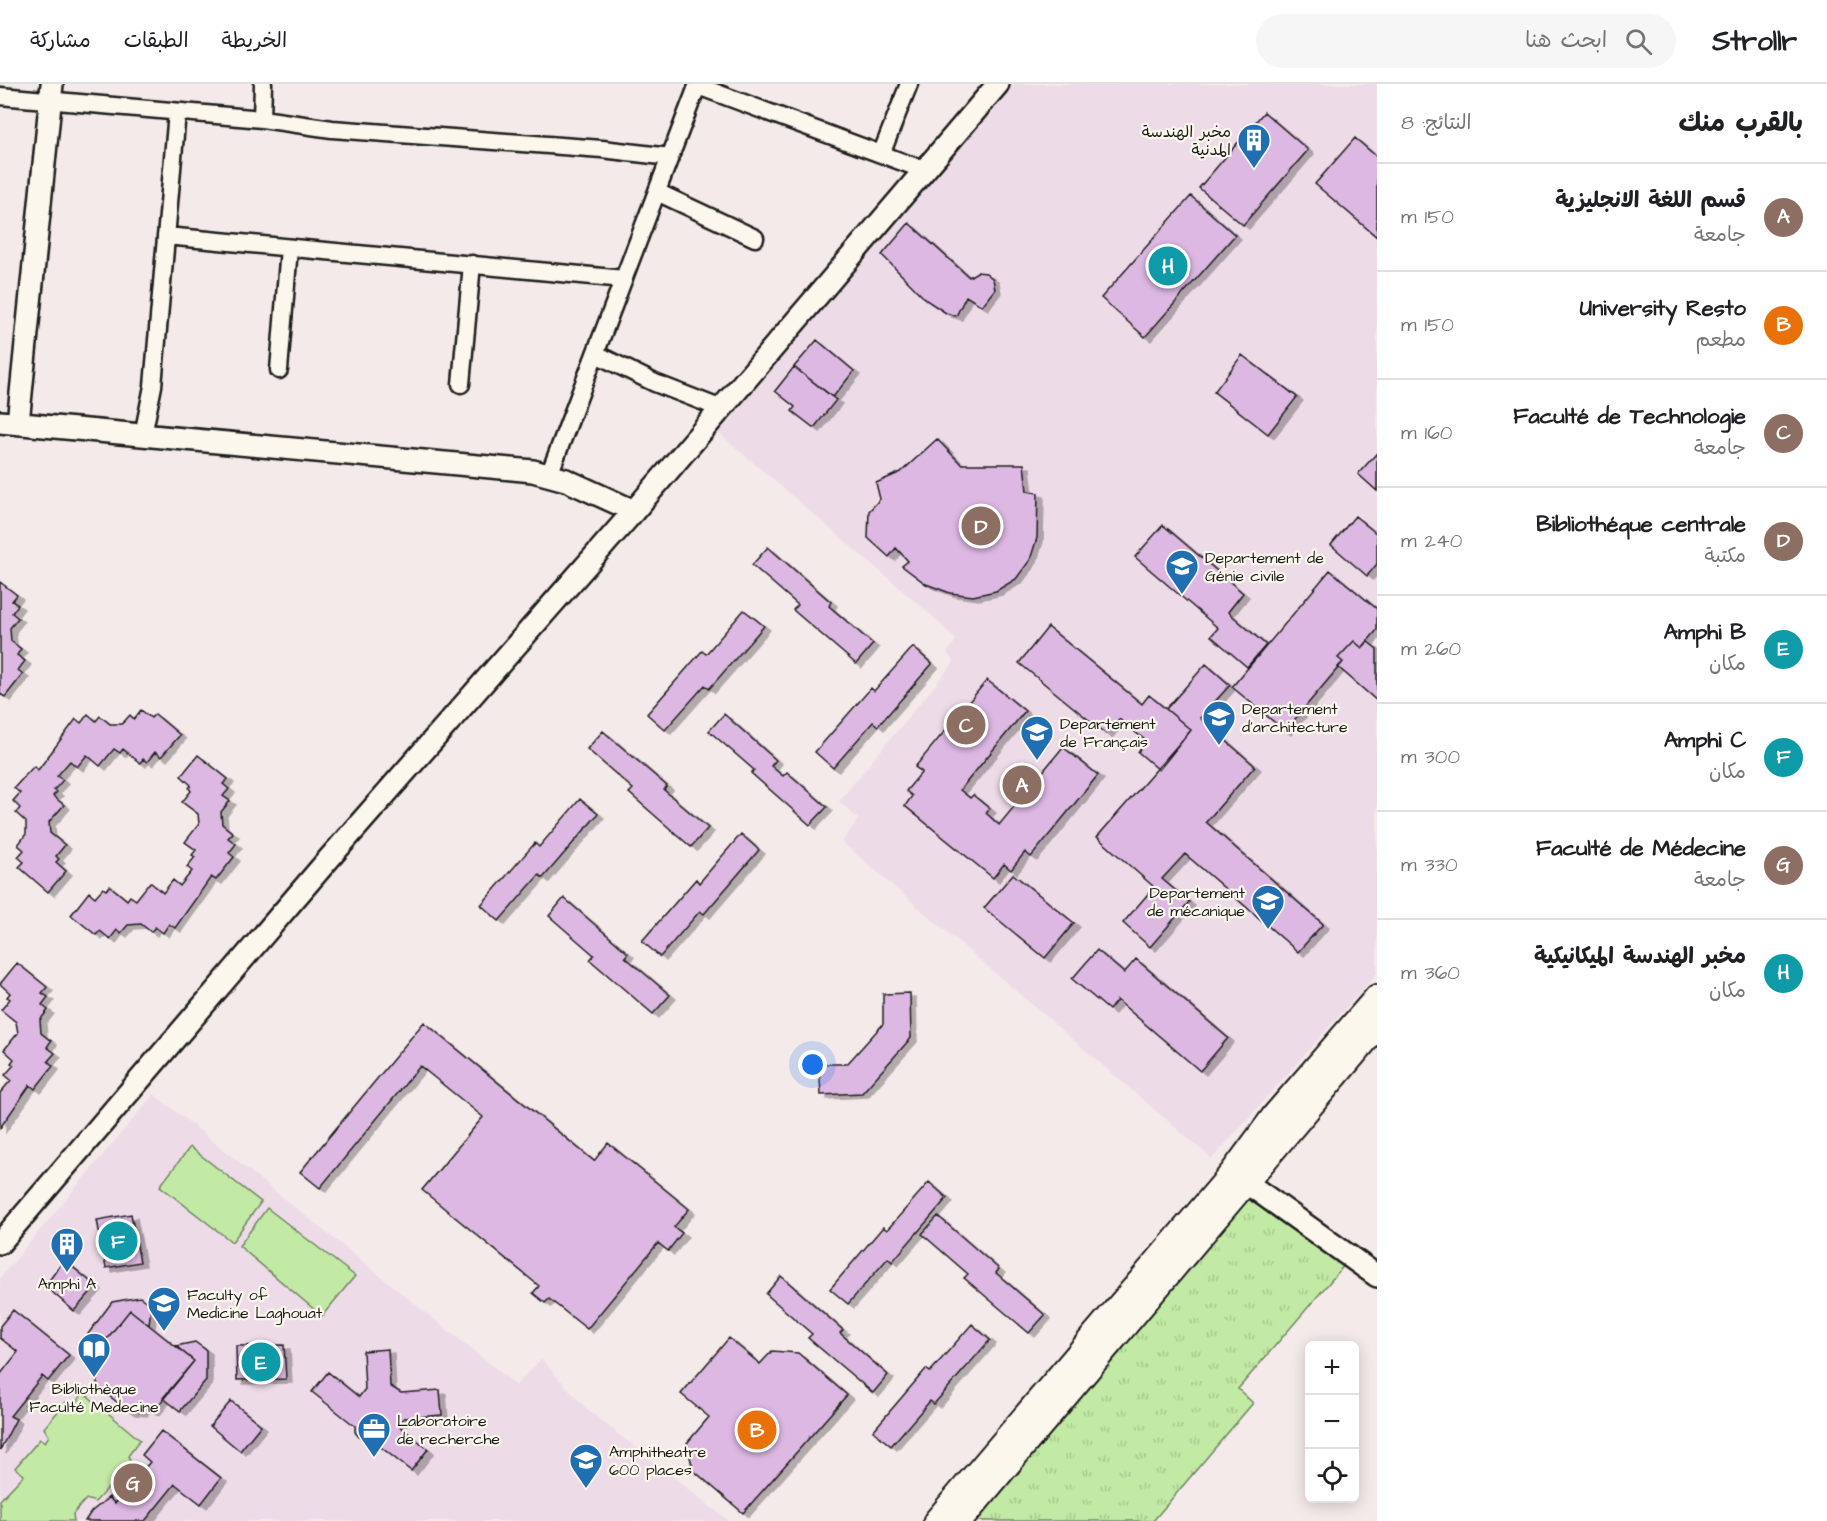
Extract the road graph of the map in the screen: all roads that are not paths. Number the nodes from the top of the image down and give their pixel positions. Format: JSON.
{"nodes":[{"id":1,"x":263,"y":84,"type":"edge"},
{"id":2,"x":909,"y":84,"type":"edge"},
{"id":3,"x":998,"y":84,"type":"edge"},
{"id":4,"x":698,"y":85,"type":"edge"},
{"id":5,"x":52,"y":93,"type":"edge"},
{"id":6,"x":0,"y":96,"type":"edge"},
{"id":7,"x":177,"y":112,"type":"junction"},
{"id":8,"x":262,"y":119,"type":"junction"},
{"id":9,"x":882,"y":152,"type":"junction"},
{"id":10,"x":670,"y":157,"type":"junction"},
{"id":11,"x":924,"y":170,"type":"junction"},
{"id":12,"x":657,"y":192,"type":"junction"},
{"id":13,"x":166,"y":236,"type":"junction"},
{"id":14,"x":755,"y":238,"type":"dead end"},
{"id":15,"x":289,"y":248,"type":"junction"},
{"id":16,"x":472,"y":264,"type":"junction"},
{"id":17,"x":624,"y":279,"type":"junction"},
{"id":18,"x":596,"y":354,"type":"junction"},
{"id":19,"x":279,"y":369,"type":"dead end"},
{"id":20,"x":461,"y":384,"type":"dead end"},
{"id":21,"x":722,"y":409,"type":"junction"},
{"id":22,"x":9,"y":422,"type":"edge"},
{"id":23,"x":143,"y":435,"type":"junction"},
{"id":24,"x":549,"y":475,"type":"junction"},
{"id":25,"x":634,"y":511,"type":"junction"},
{"id":26,"x":1377,"y":998,"type":"edge"},
{"id":27,"x":1377,"y":1027,"type":"edge"},
{"id":28,"x":1239,"y":1179,"type":"junction"},
{"id":29,"x":0,"y":1243,"type":"edge"},
{"id":30,"x":1377,"y":1276,"type":"edge"},
{"id":31,"x":936,"y":1521,"type":"edge"},
{"id":32,"x":960,"y":1521,"type":"edge"}],
"edges":[{"from":1,"to":8,"type":"street"},
{"from":2,"to":9,"type":"street"},
{"from":3,"to":11,"type":"street"},
{"from":4,"to":9,"type":"street"},
{"from":4,"to":10,"type":"street"},
{"from":5,"to":6,"type":"street"},
{"from":5,"to":7,"type":"street"},
{"from":5,"to":22,"type":"street"},
{"from":7,"to":8,"type":"street"},
{"from":7,"to":13,"type":"street"},
{"from":8,"to":10,"type":"street"},
{"from":9,"to":11,"type":"street"},
{"from":10,"to":12,"type":"street"},
{"from":11,"to":21,"type":"street"},
{"from":12,"to":14,"type":"street"},
{"from":12,"to":17,"type":"street"},
{"from":13,"to":15,"type":"street"},
{"from":13,"to":23,"type":"street"},
{"from":15,"to":16,"type":"street"},
{"from":15,"to":19,"type":"street"},
{"from":16,"to":17,"type":"street"},
{"from":16,"to":20,"type":"street"},
{"from":17,"to":18,"type":"street"},
{"from":18,"to":21,"type":"street"},
{"from":18,"to":24,"type":"street"},
{"from":21,"to":25,"type":"street"},
{"from":22,"to":23,"type":"street"},
{"from":23,"to":24,"type":"street"},
{"from":24,"to":25,"type":"street"},
{"from":25,"to":29,"type":"street"},
{"from":26,"to":28,"type":"main road"},
{"from":27,"to":28,"type":"main road"},
{"from":28,"to":30,"type":"street"},
{"from":28,"to":31,"type":"main road"},
{"from":28,"to":32,"type":"main road"}]}
